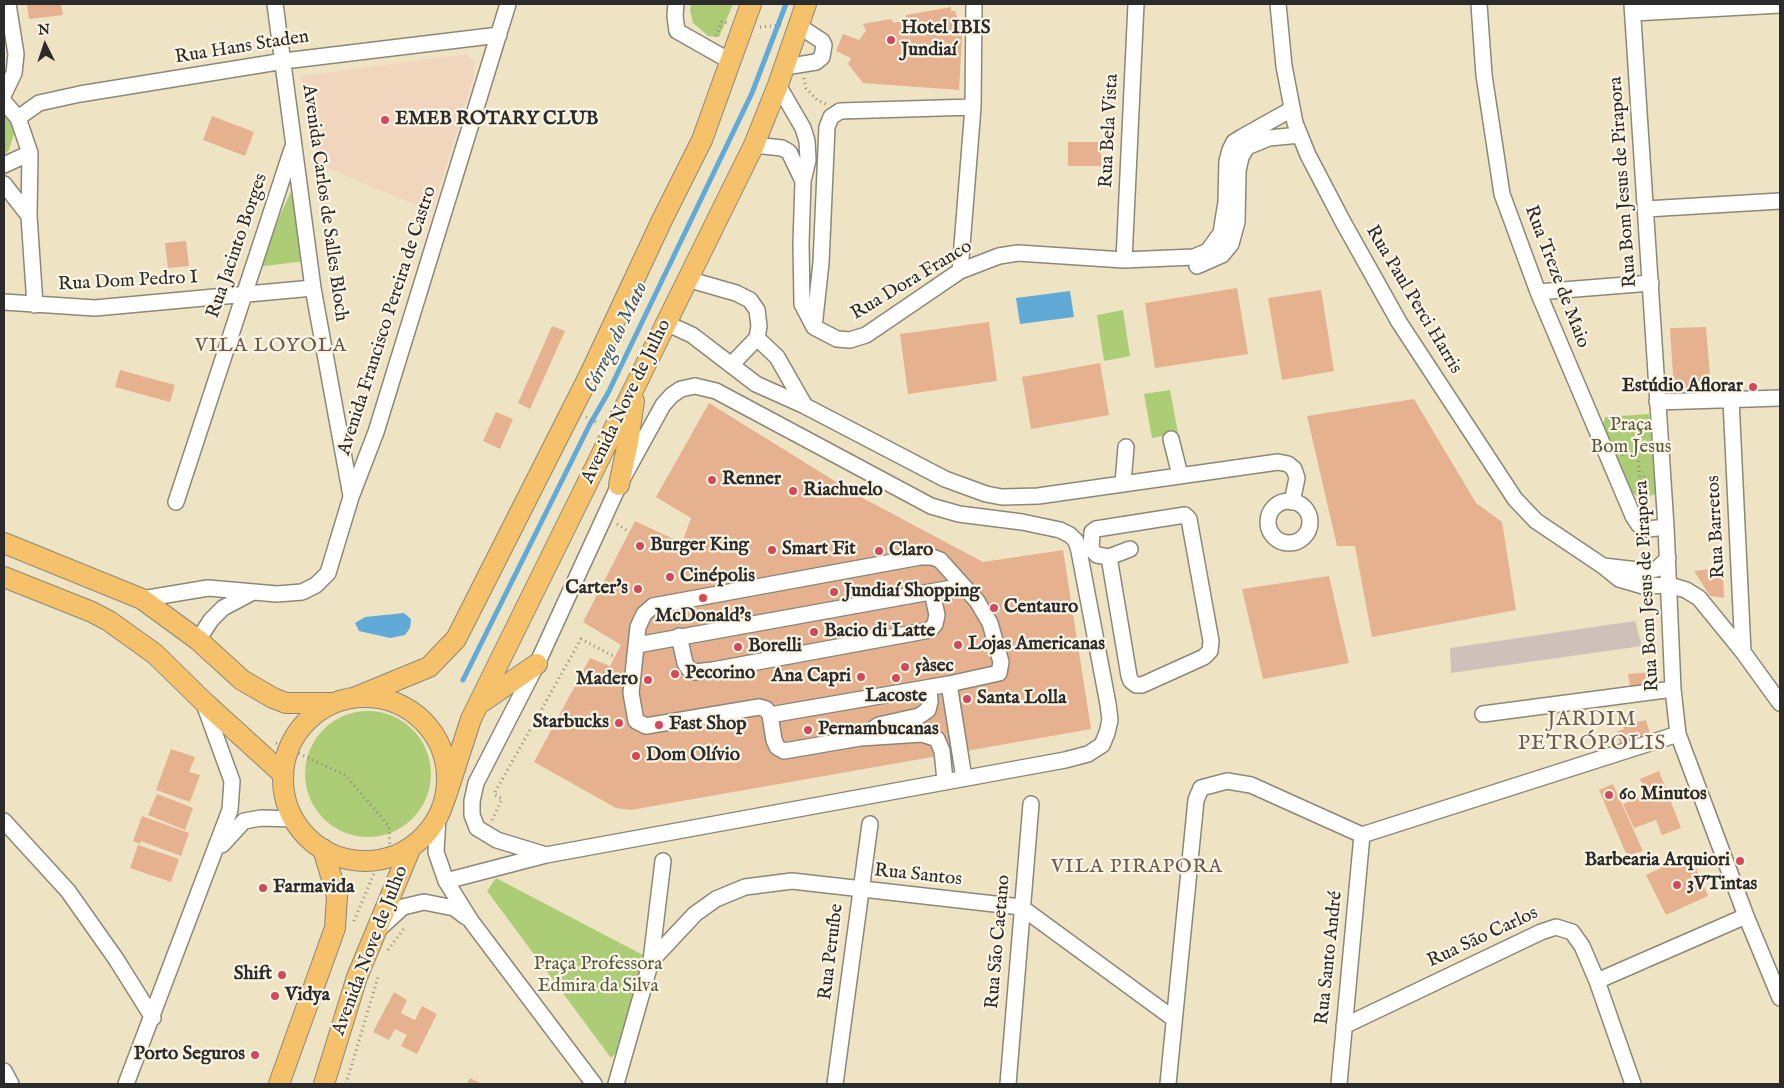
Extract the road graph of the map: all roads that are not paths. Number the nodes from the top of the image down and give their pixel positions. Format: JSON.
{"nodes":[{"id":1,"x":8,"y":4,"type":"edge"},
{"id":2,"x":275,"y":4,"type":"edge"},
{"id":3,"x":508,"y":4,"type":"edge"},
{"id":4,"x":676,"y":4,"type":"edge"},
{"id":5,"x":751,"y":4,"type":"edge"},
{"id":6,"x":806,"y":4,"type":"edge"},
{"id":7,"x":974,"y":4,"type":"edge"},
{"id":8,"x":1136,"y":4,"type":"edge"},
{"id":9,"x":1278,"y":4,"type":"edge"},
{"id":10,"x":1479,"y":4,"type":"edge"},
{"id":11,"x":1780,"y":5,"type":"edge"},
{"id":12,"x":1632,"y":8,"type":"edge"},
{"id":13,"x":790,"y":26,"type":"junction"},
{"id":14,"x":499,"y":35,"type":"junction"},
{"id":15,"x":284,"y":61,"type":"junction"},
{"id":16,"x":730,"y":61,"type":"junction"},
{"id":17,"x":789,"y":73,"type":"junction"},
{"id":18,"x":4,"y":94,"type":"edge"},
{"id":19,"x":4,"y":102,"type":"edge"},
{"id":20,"x":973,"y":107,"type":"junction"},
{"id":21,"x":1292,"y":109,"type":"junction"},
{"id":22,"x":18,"y":118,"type":"junction"},
{"id":23,"x":1300,"y":135,"type":"junction"},
{"id":24,"x":293,"y":145,"type":"junction"},
{"id":25,"x":754,"y":145,"type":"junction"},
{"id":26,"x":30,"y":153,"type":"junction"},
{"id":27,"x":4,"y":165,"type":"edge"},
{"id":28,"x":803,"y":180,"type":"junction"},
{"id":29,"x":4,"y":184,"type":"edge"},
{"id":30,"x":1780,"y":201,"type":"edge"},
{"id":31,"x":1646,"y":209,"type":"junction"},
{"id":32,"x":29,"y":216,"type":"junction"},
{"id":33,"x":1124,"y":260,"type":"junction"},
{"id":34,"x":960,"y":271,"type":"junction"},
{"id":35,"x":687,"y":279,"type":"junction"},
{"id":36,"x":1651,"y":284,"type":"junction"},
{"id":37,"x":313,"y":288,"type":"junction"},
{"id":38,"x":1538,"y":292,"type":"junction"},
{"id":39,"x":242,"y":296,"type":"junction"},
{"id":40,"x":4,"y":302,"type":"edge"},
{"id":41,"x":34,"y":305,"type":"junction"},
{"id":42,"x":666,"y":323,"type":"junction"},
{"id":43,"x":814,"y":327,"type":"junction"},
{"id":44,"x":757,"y":338,"type":"junction"},
{"id":45,"x":731,"y":365,"type":"junction"},
{"id":46,"x":637,"y":383,"type":"junction"},
{"id":47,"x":1780,"y":398,"type":"edge"},
{"id":48,"x":1731,"y":400,"type":"junction"},
{"id":49,"x":1657,"y":402,"type":"junction"},
{"id":50,"x":806,"y":406,"type":"junction"},
{"id":51,"x":1171,"y":439,"type":"dead end"},
{"id":52,"x":1126,"y":447,"type":"dead end"},
{"id":53,"x":1180,"y":475,"type":"junction"},
{"id":54,"x":1124,"y":483,"type":"junction"},
{"id":55,"x":618,"y":485,"type":"junction"},
{"id":56,"x":351,"y":497,"type":"junction"},
{"id":57,"x":176,"y":502,"type":"dead end"},
{"id":58,"x":1292,"y":502,"type":"dead end"},
{"id":59,"x":1666,"y":527,"type":"junction"},
{"id":60,"x":4,"y":543,"type":"edge"},
{"id":61,"x":1130,"y":549,"type":"dead end"},
{"id":62,"x":1085,"y":550,"type":"junction"},
{"id":63,"x":1109,"y":557,"type":"junction"},
{"id":64,"x":1668,"y":558,"type":"junction"},
{"id":65,"x":1603,"y":566,"type":"junction"},
{"id":66,"x":4,"y":578,"type":"edge"},
{"id":67,"x":1669,"y":585,"type":"junction"},
{"id":68,"x":963,"y":586,"type":"junction"},
{"id":69,"x":254,"y":591,"type":"junction"},
{"id":70,"x":932,"y":592,"type":"junction"},
{"id":71,"x":142,"y":598,"type":"junction"},
{"id":72,"x":679,"y":636,"type":"junction"},
{"id":73,"x":198,"y":640,"type":"junction"},
{"id":74,"x":636,"y":644,"type":"junction"},
{"id":75,"x":1743,"y":652,"type":"junction"},
{"id":76,"x":536,"y":664,"type":"junction"},
{"id":77,"x":950,"y":684,"type":"junction"},
{"id":78,"x":929,"y":688,"type":"junction"},
{"id":79,"x":1673,"y":689,"type":"junction"},
{"id":80,"x":356,"y":697,"type":"junction"},
{"id":81,"x":204,"y":702,"type":"junction"},
{"id":82,"x":333,"y":703,"type":"junction"},
{"id":83,"x":1780,"y":703,"type":"edge"},
{"id":84,"x":478,"y":704,"type":"junction"},
{"id":85,"x":1483,"y":714,"type":"dead end"},
{"id":86,"x":770,"y":715,"type":"junction"},
{"id":87,"x":1678,"y":734,"type":"junction"},
{"id":88,"x":860,"y":738,"type":"junction"},
{"id":89,"x":283,"y":774,"type":"junction"},
{"id":90,"x":964,"y":778,"type":"junction"},
{"id":91,"x":945,"y":780,"type":"junction"},
{"id":92,"x":1031,"y":804,"type":"dead end"},
{"id":93,"x":441,"y":808,"type":"junction"},
{"id":94,"x":294,"y":819,"type":"junction"},
{"id":95,"x":4,"y":821,"type":"edge"},
{"id":96,"x":870,"y":824,"type":"dead end"},
{"id":97,"x":1362,"y":835,"type":"junction"},
{"id":98,"x":411,"y":847,"type":"junction"},
{"id":99,"x":323,"y":849,"type":"junction"},
{"id":100,"x":215,"y":854,"type":"junction"},
{"id":101,"x":546,"y":855,"type":"junction"},
{"id":102,"x":663,"y":861,"type":"dead end"},
{"id":103,"x":446,"y":881,"type":"junction"},
{"id":104,"x":860,"y":889,"type":"junction"},
{"id":105,"x":1021,"y":907,"type":"junction"},
{"id":106,"x":1746,"y":916,"type":"junction"},
{"id":107,"x":471,"y":921,"type":"junction"},
{"id":108,"x":376,"y":933,"type":"junction"},
{"id":109,"x":651,"y":961,"type":"junction"},
{"id":110,"x":1597,"y":981,"type":"junction"},
{"id":111,"x":1780,"y":998,"type":"edge"},
{"id":112,"x":152,"y":1018,"type":"junction"},
{"id":113,"x":1174,"y":1019,"type":"junction"},
{"id":114,"x":1344,"y":1026,"type":"junction"},
{"id":115,"x":4,"y":1071,"type":"edge"},
{"id":116,"x":11,"y":1084,"type":"edge"},
{"id":117,"x":126,"y":1084,"type":"edge"},
{"id":118,"x":279,"y":1084,"type":"edge"},
{"id":119,"x":324,"y":1084,"type":"edge"},
{"id":120,"x":594,"y":1084,"type":"edge"},
{"id":121,"x":616,"y":1084,"type":"edge"},
{"id":122,"x":834,"y":1084,"type":"edge"},
{"id":123,"x":1008,"y":1084,"type":"edge"},
{"id":124,"x":1168,"y":1084,"type":"edge"},
{"id":125,"x":1339,"y":1084,"type":"edge"},
{"id":126,"x":1633,"y":1084,"type":"edge"}],
"edges":[{"from":1,"to":18,"type":"street"},
{"from":2,"to":15,"type":"street","name":"Avenida Carlos de Salles Bloch"},
{"from":3,"to":14,"type":"street","name":"Avenida Francisco Pereira de Castro"},
{"from":4,"to":16,"type":"street"},
{"from":5,"to":16,"type":"main road"},
{"from":6,"to":13,"type":"main road","name":"Avenida Nove de Julho"},
{"from":7,"to":20,"type":"street"},
{"from":8,"to":33,"type":"street","name":"Rua Bela Vista"},
{"from":9,"to":21,"type":"street","name":"Rua Paul Perci Harris"},
{"from":10,"to":38,"type":"street","name":"Rua Treze de Maio"},
{"from":11,"to":12,"type":"street"},
{"from":12,"to":31,"type":"street","name":"Rua Bom Jesus de Pirapora"},
{"from":13,"to":17,"type":"main road","name":"Avenida Nove de Julho"},
{"from":13,"to":17,"type":"street"},
{"from":14,"to":15,"type":"street","name":"Rua Hans Staden"},
{"from":14,"to":56,"type":"street","name":"Avenida Francisco Pereira de Castro"},
{"from":15,"to":22,"type":"street","name":"Rua Hans Staden"},
{"from":15,"to":24,"type":"street","name":"Avenida Carlos de Salles Bloch"},
{"from":16,"to":80,"type":"main road"},
{"from":17,"to":25,"type":"main road","name":"Avenida Nove de Julho"},
{"from":17,"to":28,"type":"street"},
{"from":19,"to":22,"type":"street"},
{"from":20,"to":34,"type":"street"},
{"from":20,"to":43,"type":"street"},
{"from":21,"to":23,"type":"street","name":"Rua Paul Perci Harris"},
{"from":21,"to":33,"type":"street","name":"Rua Dora Franco"},
{"from":22,"to":26,"type":"street"},
{"from":23,"to":33,"type":"street","name":"Rua Dora Franco"},
{"from":23,"to":65,"type":"street","name":"Rua Paul Perci Harris"},
{"from":24,"to":37,"type":"street","name":"Avenida Carlos de Salles Bloch"},
{"from":24,"to":39,"type":"street","name":"Rua Jacinto Borges"},
{"from":25,"to":28,"type":"street"},
{"from":25,"to":35,"type":"main road","name":"Avenida Nove de Julho"},
{"from":26,"to":27,"type":"street"},
{"from":26,"to":32,"type":"street"},
{"from":28,"to":43,"type":"street"},
{"from":29,"to":32,"type":"street"},
{"from":30,"to":31,"type":"street"},
{"from":31,"to":36,"type":"street","name":"Rua Bom Jesus de Pirapora"},
{"from":32,"to":41,"type":"street"},
{"from":33,"to":34,"type":"street","name":"Rua Dora Franco"},
{"from":34,"to":43,"type":"street","name":"Rua Dora Franco"},
{"from":35,"to":42,"type":"main road","name":"Avenida Nove de Julho"},
{"from":35,"to":44,"type":"street"},
{"from":36,"to":38,"type":"street"},
{"from":36,"to":49,"type":"street","name":"Rua Bom Jesus de Pirapora"},
{"from":37,"to":39,"type":"street","name":"Rua Dom Pedro I"},
{"from":37,"to":56,"type":"street","name":"Avenida Carlos de Salles Bloch"},
{"from":38,"to":59,"type":"street","name":"Rua Treze de Maio"},
{"from":39,"to":41,"type":"street","name":"Rua Dom Pedro I"},
{"from":39,"to":57,"type":"street","name":"Rua Jacinto Borges"},
{"from":40,"to":41,"type":"street","name":"Rua Dom Pedro I"},
{"from":42,"to":45,"type":"street"},
{"from":42,"to":46,"type":"main road","name":"Avenida Nove de Julho"},
{"from":44,"to":45,"type":"street"},
{"from":44,"to":50,"type":"street"},
{"from":45,"to":50,"type":"street"},
{"from":46,"to":55,"type":"main road"},
{"from":46,"to":84,"type":"main road","name":"Avenida Nove de Julho"},
{"from":47,"to":48,"type":"street"},
{"from":48,"to":49,"type":"street"},
{"from":48,"to":75,"type":"street","name":"Rua Barretos"},
{"from":49,"to":59,"type":"street","name":"Rua Bom Jesus de Pirapora"},
{"from":50,"to":54,"type":"street"},
{"from":51,"to":53,"type":"street"},
{"from":52,"to":54,"type":"street"},
{"from":53,"to":54,"type":"street"},
{"from":53,"to":58,"type":"street"},
{"from":55,"to":62,"type":"street"},
{"from":55,"to":76,"type":"street"},
{"from":56,"to":69,"type":"street","name":"Avenida Francisco Pereira de Castro"},
{"from":59,"to":64,"type":"street","name":"Rua Bom Jesus de Pirapora"},
{"from":60,"to":71,"type":"main road"},
{"from":61,"to":63,"type":"street"},
{"from":62,"to":63,"type":"street"},
{"from":62,"to":63,"type":"street"},
{"from":62,"to":90,"type":"street"},
{"from":64,"to":65,"type":"street","name":"Rua Paul Perci Harris"},
{"from":64,"to":67,"type":"street","name":"Rua Bom Jesus de Pirapora"},
{"from":65,"to":67,"type":"street","name":"Rua Paul Perci Harris"},
{"from":66,"to":81,"type":"main road"},
{"from":67,"to":75,"type":"street"},
{"from":67,"to":79,"type":"street","name":"Rua Bom Jesus de Pirapora"},
{"from":68,"to":70,"type":"street"},
{"from":68,"to":74,"type":"street"},
{"from":68,"to":77,"type":"street"},
{"from":69,"to":71,"type":"street","name":"Avenida Francisco Pereira de Castro"},
{"from":69,"to":73,"type":"street"},
{"from":70,"to":72,"type":"street"},
{"from":70,"to":72,"type":"street"},
{"from":71,"to":73,"type":"main road"},
{"from":72,"to":74,"type":"street"},
{"from":73,"to":82,"type":"main road"},
{"from":74,"to":86,"type":"street"},
{"from":75,"to":83,"type":"street"},
{"from":76,"to":84,"type":"main road"},
{"from":76,"to":101,"type":"street"},
{"from":77,"to":78,"type":"street"},
{"from":77,"to":90,"type":"street"},
{"from":78,"to":86,"type":"street"},
{"from":78,"to":88,"type":"street"},
{"from":79,"to":85,"type":"street"},
{"from":79,"to":87,"type":"street","name":"Rua Bom Jesus de Pirapora"},
{"from":80,"to":82,"type":"main road"},
{"from":80,"to":93,"type":"main road"},
{"from":81,"to":89,"type":"main road"},
{"from":81,"to":100,"type":"street"},
{"from":82,"to":89,"type":"main road"},
{"from":84,"to":93,"type":"main road","name":"Avenida Nove de Julho"},
{"from":86,"to":88,"type":"street"},
{"from":87,"to":97,"type":"street"},
{"from":87,"to":106,"type":"street","name":"Rua Bom Jesus de Pirapora"},
{"from":88,"to":91,"type":"street"},
{"from":89,"to":94,"type":"main road"},
{"from":90,"to":91,"type":"street"},
{"from":91,"to":101,"type":"street"},
{"from":92,"to":105,"type":"street","name":"Rua São Caetano"},
{"from":93,"to":98,"type":"main road"},
{"from":93,"to":103,"type":"street"},
{"from":94,"to":99,"type":"main road"},
{"from":94,"to":100,"type":"street"},
{"from":95,"to":112,"type":"street"},
{"from":96,"to":104,"type":"street","name":"Rua Peruíbe"},
{"from":97,"to":113,"type":"street"},
{"from":97,"to":114,"type":"street","name":"Rua Santo André"},
{"from":98,"to":99,"type":"main road"},
{"from":98,"to":108,"type":"main road","name":"Avenida Nove de Julho"},
{"from":99,"to":118,"type":"main road","name":"Avenida Nove de Julho"},
{"from":100,"to":112,"type":"street"},
{"from":101,"to":103,"type":"street"},
{"from":102,"to":109,"type":"street"},
{"from":103,"to":107,"type":"street"},
{"from":104,"to":105,"type":"street","name":"Rua Santos"},
{"from":104,"to":109,"type":"street","name":"Rua Santos"},
{"from":104,"to":122,"type":"street","name":"Rua Peruíbe"},
{"from":105,"to":113,"type":"street","name":"Rua Santos"},
{"from":105,"to":123,"type":"street","name":"Rua São Caetano"},
{"from":106,"to":110,"type":"street"},
{"from":106,"to":111,"type":"street","name":"Rua Bom Jesus de Pirapora"},
{"from":107,"to":108,"type":"street"},
{"from":107,"to":120,"type":"street"},
{"from":108,"to":119,"type":"main road","name":"Avenida Nove de Julho"},
{"from":109,"to":121,"type":"street"},
{"from":110,"to":114,"type":"street","name":"Rua São Carlos"},
{"from":110,"to":126,"type":"street","name":"Rua São Carlos"},
{"from":112,"to":117,"type":"street"},
{"from":113,"to":124,"type":"street"},
{"from":114,"to":125,"type":"street","name":"Rua Santo André"},
{"from":115,"to":116,"type":"street"}]}
